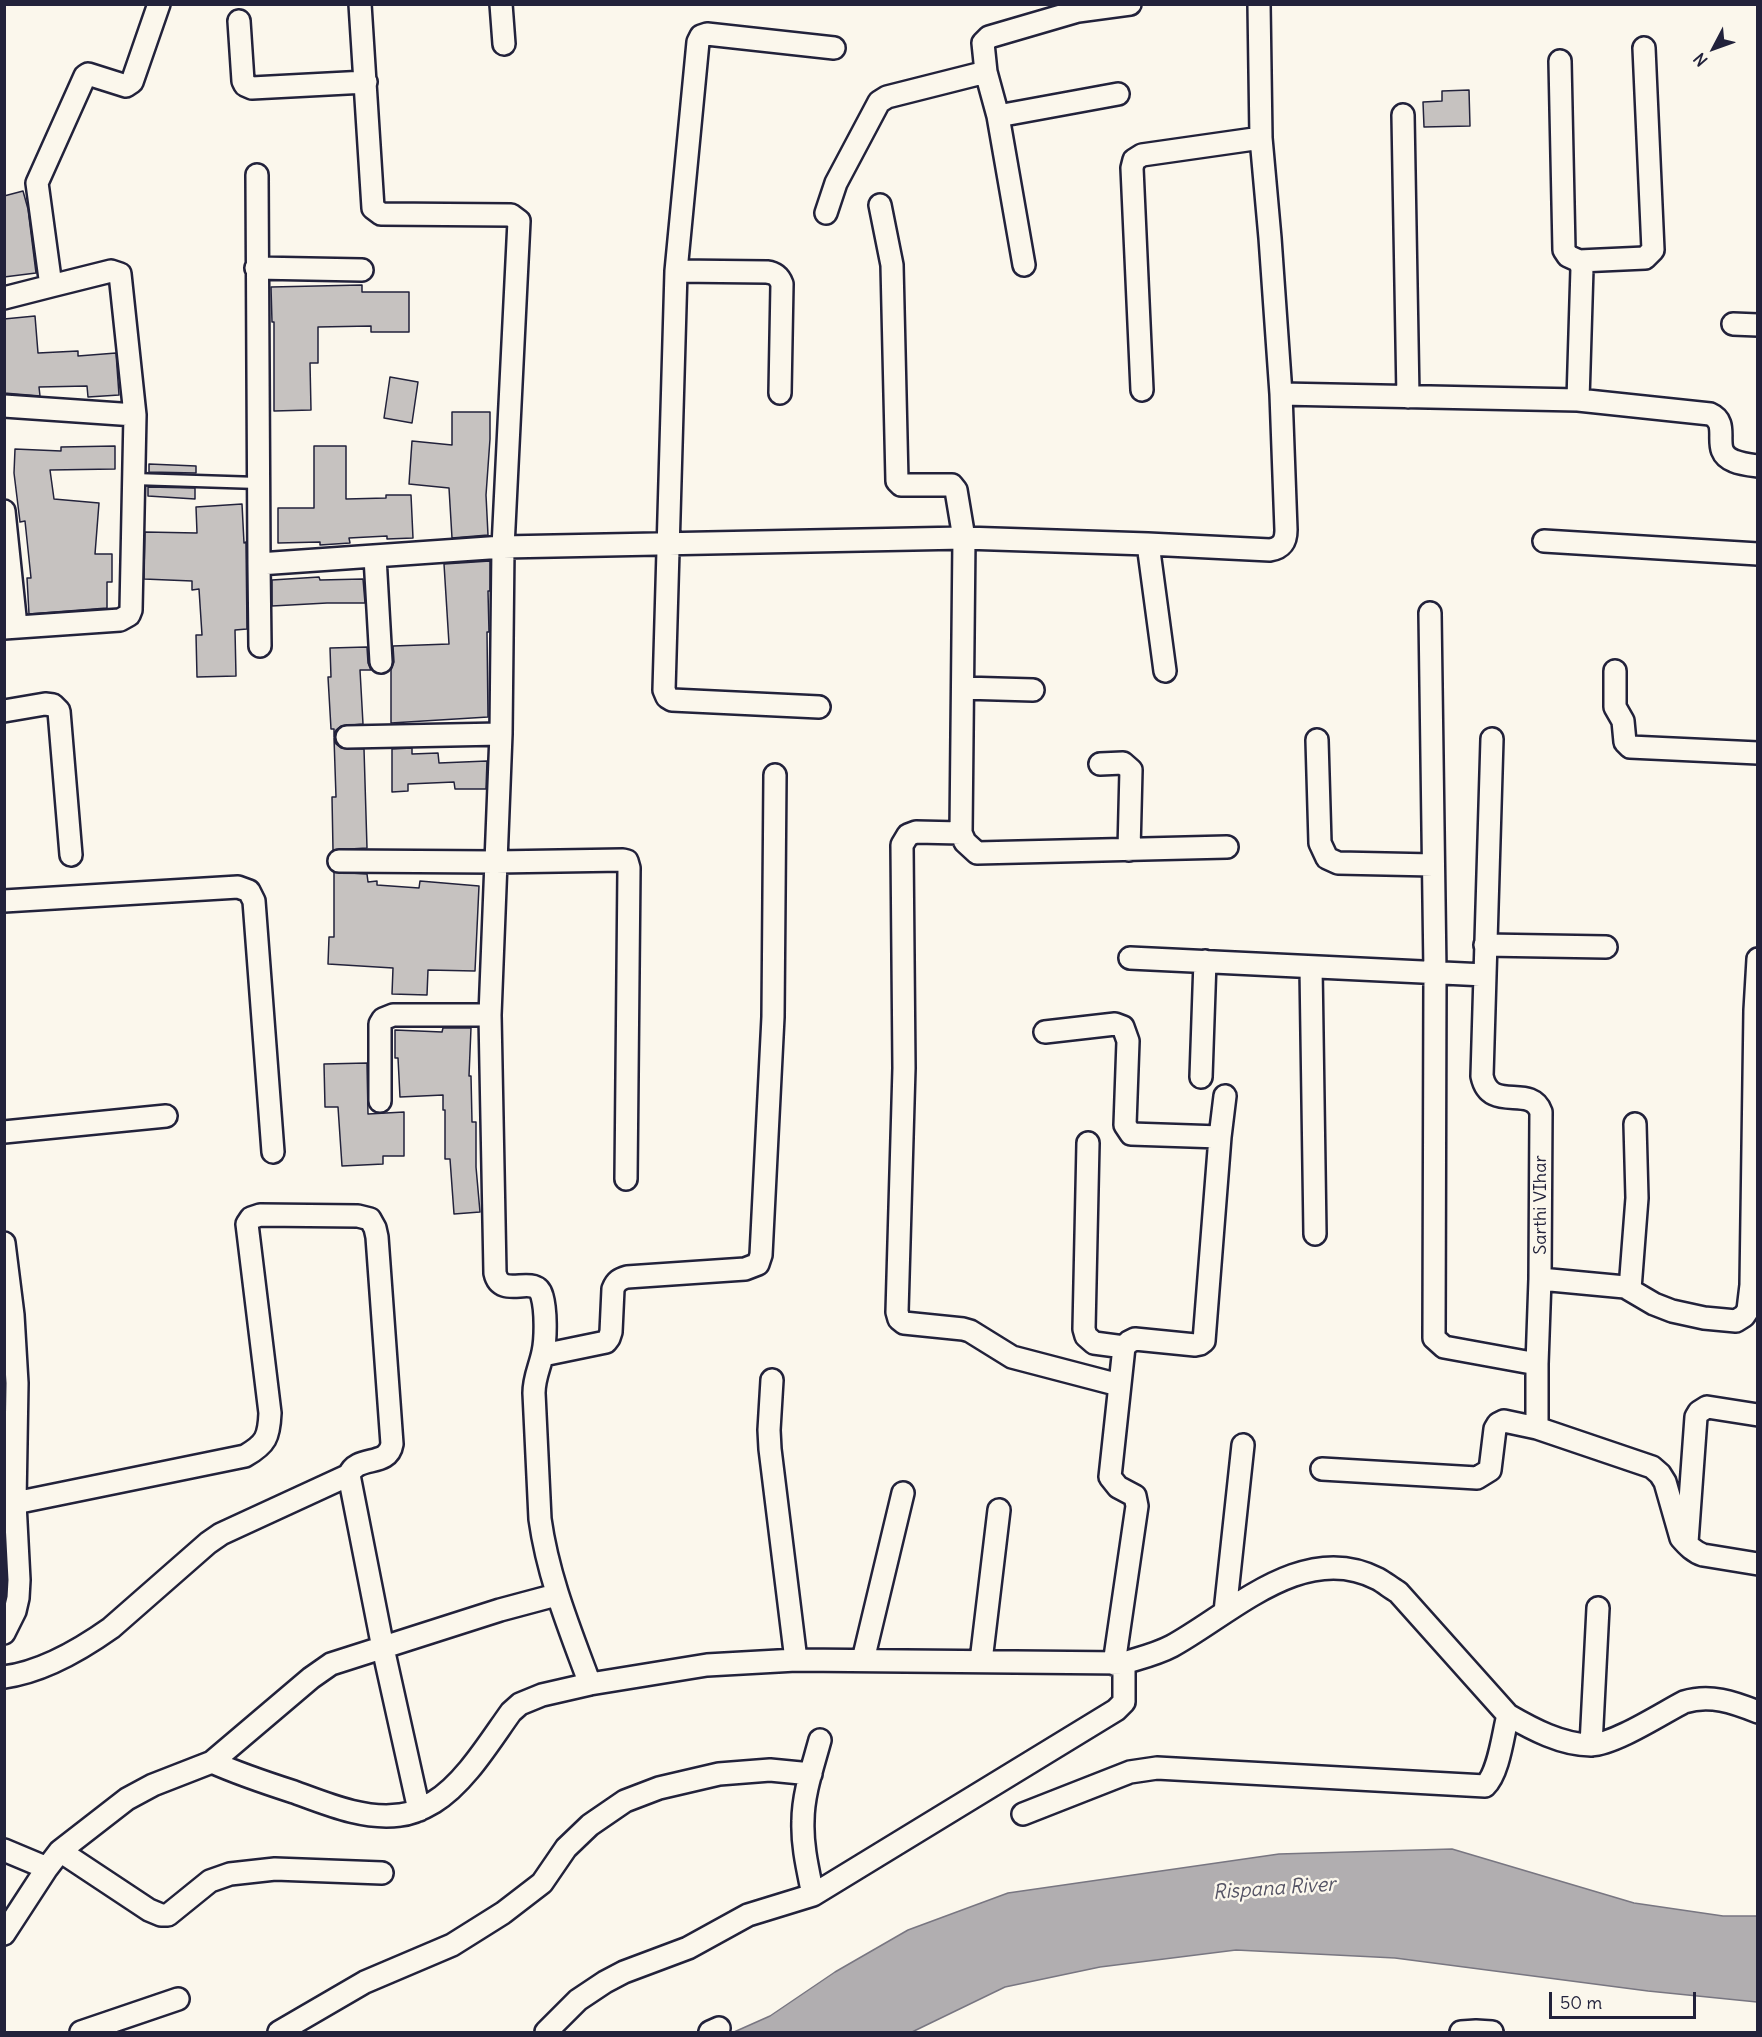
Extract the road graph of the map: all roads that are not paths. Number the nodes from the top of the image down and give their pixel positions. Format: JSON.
{"nodes":[{"id":1,"x":159,"y":4,"type":"edge"},
{"id":2,"x":360,"y":4,"type":"edge"},
{"id":3,"x":501,"y":4,"type":"edge"},
{"id":4,"x":1130,"y":4,"type":"edge"},
{"id":5,"x":1259,"y":4,"type":"edge"},
{"id":6,"x":1080,"y":8,"type":"edge"},
{"id":7,"x":239,"y":21,"type":"dead end"},
{"id":8,"x":504,"y":44,"type":"dead end"},
{"id":9,"x":834,"y":48,"type":"dead end"},
{"id":10,"x":1644,"y":48,"type":"dead end"},
{"id":11,"x":1560,"y":61,"type":"dead end"},
{"id":12,"x":986,"y":72,"type":"junction"},
{"id":13,"x":366,"y":82,"type":"junction"},
{"id":14,"x":1118,"y":94,"type":"dead end"},
{"id":15,"x":1403,"y":115,"type":"dead end"},
{"id":16,"x":998,"y":116,"type":"junction"},
{"id":17,"x":1261,"y":138,"type":"junction"},
{"id":18,"x":257,"y":175,"type":"dead end"},
{"id":19,"x":880,"y":206,"type":"dead end"},
{"id":20,"x":826,"y":213,"type":"dead end"},
{"id":21,"x":1579,"y":261,"type":"junction"},
{"id":22,"x":1024,"y":265,"type":"dead end"},
{"id":23,"x":256,"y":268,"type":"junction"},
{"id":24,"x":362,"y":270,"type":"dead end"},
{"id":25,"x":676,"y":271,"type":"junction"},
{"id":26,"x":51,"y":286,"type":"junction"},
{"id":27,"x":4,"y":298,"type":"edge"},
{"id":28,"x":1733,"y":324,"type":"dead end"},
{"id":29,"x":1758,"y":325,"type":"edge"},
{"id":30,"x":1142,"y":390,"type":"dead end"},
{"id":31,"x":780,"y":393,"type":"dead end"},
{"id":32,"x":1281,"y":394,"type":"junction"},
{"id":33,"x":1408,"y":397,"type":"junction"},
{"id":34,"x":1578,"y":400,"type":"junction"},
{"id":35,"x":4,"y":406,"type":"edge"},
{"id":36,"x":135,"y":415,"type":"junction"},
{"id":37,"x":1758,"y":466,"type":"edge"},
{"id":38,"x":134,"y":479,"type":"junction"},
{"id":39,"x":258,"y":483,"type":"junction"},
{"id":40,"x":4,"y":511,"type":"edge"},
{"id":41,"x":964,"y":538,"type":"junction"},
{"id":42,"x":1545,"y":541,"type":"dead end"},
{"id":43,"x":1148,"y":544,"type":"junction"},
{"id":44,"x":668,"y":545,"type":"junction"},
{"id":45,"x":503,"y":547,"type":"junction"},
{"id":46,"x":1758,"y":554,"type":"edge"},
{"id":47,"x":375,"y":557,"type":"junction"},
{"id":48,"x":259,"y":564,"type":"junction"},
{"id":49,"x":1430,"y":613,"type":"dead end"},
{"id":50,"x":10,"y":627,"type":"edge"},
{"id":51,"x":260,"y":646,"type":"dead end"},
{"id":52,"x":381,"y":662,"type":"dead end"},
{"id":53,"x":1165,"y":671,"type":"dead end"},
{"id":54,"x":1615,"y":671,"type":"dead end"},
{"id":55,"x":963,"y":688,"type":"junction"},
{"id":56,"x":1033,"y":690,"type":"dead end"},
{"id":57,"x":819,"y":707,"type":"dead end"},
{"id":58,"x":4,"y":711,"type":"edge"},
{"id":59,"x":501,"y":734,"type":"junction"},
{"id":60,"x":347,"y":737,"type":"dead end"},
{"id":61,"x":1492,"y":739,"type":"dead end"},
{"id":62,"x":1317,"y":740,"type":"dead end"},
{"id":63,"x":1758,"y":753,"type":"edge"},
{"id":64,"x":1100,"y":764,"type":"dead end"},
{"id":65,"x":775,"y":775,"type":"dead end"},
{"id":66,"x":961,"y":833,"type":"junction"},
{"id":67,"x":1227,"y":847,"type":"dead end"},
{"id":68,"x":1129,"y":850,"type":"junction"},
{"id":69,"x":71,"y":855,"type":"dead end"},
{"id":70,"x":339,"y":861,"type":"dead end"},
{"id":71,"x":496,"y":862,"type":"junction"},
{"id":72,"x":1433,"y":865,"type":"junction"},
{"id":73,"x":4,"y":901,"type":"edge"},
{"id":74,"x":1485,"y":945,"type":"junction"},
{"id":75,"x":1606,"y":947,"type":"dead end"},
{"id":76,"x":1130,"y":958,"type":"dead end"},
{"id":77,"x":1758,"y":959,"type":"edge"},
{"id":78,"x":1205,"y":961,"type":"junction"},
{"id":79,"x":1311,"y":967,"type":"junction"},
{"id":80,"x":1435,"y":972,"type":"junction"},
{"id":81,"x":1485,"y":975,"type":"junction"},
{"id":82,"x":490,"y":1015,"type":"junction"},
{"id":83,"x":1045,"y":1032,"type":"dead end"},
{"id":84,"x":1201,"y":1077,"type":"dead end"},
{"id":85,"x":1225,"y":1096,"type":"dead end"},
{"id":86,"x":380,"y":1101,"type":"dead end"},
{"id":87,"x":166,"y":1116,"type":"dead end"},
{"id":88,"x":1635,"y":1124,"type":"dead end"},
{"id":89,"x":4,"y":1132,"type":"edge"},
{"id":90,"x":1220,"y":1137,"type":"junction"},
{"id":91,"x":1088,"y":1143,"type":"dead end"},
{"id":92,"x":273,"y":1152,"type":"dead end"},
{"id":93,"x":626,"y":1179,"type":"dead end"},
{"id":94,"x":1315,"y":1234,"type":"dead end"},
{"id":95,"x":5,"y":1248,"type":"edge"},
{"id":96,"x":1540,"y":1279,"type":"junction"},
{"id":97,"x":1630,"y":1289,"type":"junction"},
{"id":98,"x":1124,"y":1347,"type":"junction"},
{"id":99,"x":543,"y":1355,"type":"junction"},
{"id":100,"x":1537,"y":1364,"type":"junction"},
{"id":101,"x":772,"y":1380,"type":"dead end"},
{"id":102,"x":1119,"y":1385,"type":"junction"},
{"id":103,"x":1758,"y":1414,"type":"edge"},
{"id":104,"x":1537,"y":1428,"type":"junction"},
{"id":105,"x":1243,"y":1445,"type":"dead end"},
{"id":106,"x":10,"y":1447,"type":"edge"},
{"id":107,"x":1322,"y":1469,"type":"dead end"},
{"id":108,"x":349,"y":1475,"type":"junction"},
{"id":109,"x":903,"y":1493,"type":"dead end"},
{"id":110,"x":15,"y":1503,"type":"junction"},
{"id":111,"x":999,"y":1510,"type":"dead end"},
{"id":112,"x":1687,"y":1545,"type":"junction"},
{"id":113,"x":1758,"y":1564,"type":"edge"},
{"id":114,"x":556,"y":1595,"type":"junction"},
{"id":115,"x":1598,"y":1608,"type":"dead end"},
{"id":116,"x":1225,"y":1612,"type":"junction"},
{"id":117,"x":4,"y":1633,"type":"edge"},
{"id":118,"x":383,"y":1648,"type":"junction"},
{"id":119,"x":796,"y":1660,"type":"junction"},
{"id":120,"x":863,"y":1660,"type":"junction"},
{"id":121,"x":981,"y":1661,"type":"junction"},
{"id":122,"x":1119,"y":1663,"type":"junction"},
{"id":123,"x":4,"y":1677,"type":"edge"},
{"id":124,"x":591,"y":1684,"type":"junction"},
{"id":125,"x":1758,"y":1712,"type":"edge"},
{"id":126,"x":1508,"y":1715,"type":"junction"},
{"id":127,"x":820,"y":1740,"type":"dead end"},
{"id":128,"x":1591,"y":1745,"type":"junction"},
{"id":129,"x":212,"y":1762,"type":"junction"},
{"id":130,"x":811,"y":1774,"type":"junction"},
{"id":131,"x":419,"y":1810,"type":"junction"},
{"id":132,"x":1023,"y":1814,"type":"dead end"},
{"id":133,"x":4,"y":1850,"type":"edge"},
{"id":134,"x":60,"y":1851,"type":"junction"},
{"id":135,"x":46,"y":1868,"type":"junction"},
{"id":136,"x":382,"y":1873,"type":"dead end"},
{"id":137,"x":813,"y":1895,"type":"junction"},
{"id":138,"x":4,"y":1934,"type":"edge"},
{"id":139,"x":178,"y":1999,"type":"dead end"},
{"id":140,"x":81,"y":2032,"type":"edge"},
{"id":141,"x":279,"y":2032,"type":"edge"},
{"id":142,"x":546,"y":2032,"type":"edge"},
{"id":143,"x":1461,"y":2032,"type":"edge"},
{"id":144,"x":1492,"y":2032,"type":"edge"}],
"edges":[{"from":1,"to":26,"type":"street"},
{"from":2,"to":13,"type":"street"},
{"from":3,"to":8,"type":"street"},
{"from":4,"to":6,"type":"street"},
{"from":5,"to":17,"type":"street"},
{"from":6,"to":12,"type":"street"},
{"from":7,"to":13,"type":"street"},
{"from":9,"to":25,"type":"street"},
{"from":10,"to":21,"type":"street"},
{"from":11,"to":21,"type":"street"},
{"from":12,"to":16,"type":"street"},
{"from":12,"to":20,"type":"street"},
{"from":13,"to":45,"type":"street"},
{"from":14,"to":16,"type":"street"},
{"from":15,"to":33,"type":"street"},
{"from":16,"to":22,"type":"street"},
{"from":17,"to":30,"type":"street"},
{"from":17,"to":32,"type":"street"},
{"from":18,"to":23,"type":"street"},
{"from":19,"to":41,"type":"street"},
{"from":21,"to":34,"type":"street"},
{"from":23,"to":24,"type":"street"},
{"from":23,"to":39,"type":"street"},
{"from":25,"to":31,"type":"street"},
{"from":25,"to":44,"type":"street"},
{"from":26,"to":27,"type":"street"},
{"from":26,"to":36,"type":"street"},
{"from":28,"to":29,"type":"street"},
{"from":32,"to":33,"type":"street"},
{"from":32,"to":43,"type":"street"},
{"from":33,"to":34,"type":"street"},
{"from":34,"to":37,"type":"street"},
{"from":35,"to":36,"type":"street"},
{"from":36,"to":38,"type":"street"},
{"from":38,"to":39,"type":"lane"},
{"from":38,"to":50,"type":"street"},
{"from":39,"to":48,"type":"street"},
{"from":40,"to":50,"type":"street"},
{"from":41,"to":43,"type":"street"},
{"from":41,"to":44,"type":"street"},
{"from":41,"to":55,"type":"street"},
{"from":42,"to":46,"type":"street"},
{"from":43,"to":53,"type":"street"},
{"from":44,"to":45,"type":"street"},
{"from":44,"to":57,"type":"street"},
{"from":45,"to":47,"type":"street"},
{"from":45,"to":59,"type":"street"},
{"from":47,"to":48,"type":"street"},
{"from":47,"to":52,"type":"street"},
{"from":48,"to":51,"type":"street"},
{"from":49,"to":72,"type":"street"},
{"from":54,"to":63,"type":"street"},
{"from":55,"to":56,"type":"street"},
{"from":55,"to":66,"type":"street"},
{"from":58,"to":69,"type":"street"},
{"from":59,"to":60,"type":"street"},
{"from":59,"to":71,"type":"street"},
{"from":61,"to":74,"type":"street","name":"Sarthi VIhar"},
{"from":62,"to":72,"type":"street"},
{"from":64,"to":68,"type":"street"},
{"from":65,"to":99,"type":"street"},
{"from":66,"to":68,"type":"street"},
{"from":66,"to":102,"type":"street"},
{"from":67,"to":68,"type":"street"},
{"from":70,"to":71,"type":"street"},
{"from":71,"to":82,"type":"street"},
{"from":71,"to":93,"type":"street"},
{"from":72,"to":80,"type":"street"},
{"from":73,"to":92,"type":"street"},
{"from":74,"to":75,"type":"street"},
{"from":74,"to":81,"type":"street","name":"Sarthi VIhar"},
{"from":76,"to":78,"type":"street"},
{"from":77,"to":97,"type":"street"},
{"from":78,"to":79,"type":"street"},
{"from":78,"to":84,"type":"street"},
{"from":79,"to":80,"type":"street"},
{"from":79,"to":94,"type":"street"},
{"from":80,"to":81,"type":"street"},
{"from":80,"to":100,"type":"street"},
{"from":81,"to":96,"type":"street","name":"Sarthi VIhar"},
{"from":82,"to":86,"type":"street"},
{"from":82,"to":99,"type":"street"},
{"from":83,"to":90,"type":"street"},
{"from":85,"to":90,"type":"street"},
{"from":87,"to":89,"type":"street"},
{"from":88,"to":97,"type":"street"},
{"from":90,"to":98,"type":"street"},
{"from":91,"to":98,"type":"street"},
{"from":95,"to":106,"type":"street"},
{"from":96,"to":97,"type":"street"},
{"from":96,"to":100,"type":"street","name":"Sarthi VIhar"},
{"from":98,"to":102,"type":"street"},
{"from":99,"to":114,"type":"street"},
{"from":100,"to":104,"type":"street","name":"Sarthi VIhar"},
{"from":101,"to":119,"type":"street"},
{"from":102,"to":122,"type":"street"},
{"from":103,"to":112,"type":"street"},
{"from":104,"to":107,"type":"street"},
{"from":104,"to":112,"type":"street"},
{"from":105,"to":116,"type":"street"},
{"from":106,"to":110,"type":"street"},
{"from":108,"to":110,"type":"street"},
{"from":108,"to":118,"type":"street"},
{"from":108,"to":123,"type":"street"},
{"from":109,"to":120,"type":"street"},
{"from":110,"to":117,"type":"street"},
{"from":111,"to":121,"type":"street"},
{"from":112,"to":113,"type":"street"},
{"from":114,"to":118,"type":"street"},
{"from":114,"to":124,"type":"street"},
{"from":115,"to":128,"type":"street"},
{"from":116,"to":122,"type":"street"},
{"from":116,"to":126,"type":"street"},
{"from":118,"to":129,"type":"street"},
{"from":118,"to":131,"type":"street"},
{"from":119,"to":120,"type":"street"},
{"from":119,"to":124,"type":"street"},
{"from":120,"to":121,"type":"street"},
{"from":121,"to":122,"type":"street"},
{"from":122,"to":137,"type":"street"},
{"from":124,"to":131,"type":"street"},
{"from":125,"to":128,"type":"street"},
{"from":126,"to":128,"type":"street"},
{"from":126,"to":132,"type":"street"},
{"from":127,"to":130,"type":"street"},
{"from":129,"to":131,"type":"street"},
{"from":129,"to":134,"type":"street"},
{"from":130,"to":137,"type":"street"},
{"from":130,"to":141,"type":"street"},
{"from":133,"to":135,"type":"street"},
{"from":134,"to":135,"type":"street"},
{"from":134,"to":136,"type":"street"},
{"from":135,"to":138,"type":"street"},
{"from":137,"to":142,"type":"street"},
{"from":139,"to":140,"type":"street"},
{"from":143,"to":144,"type":"street"}]}
